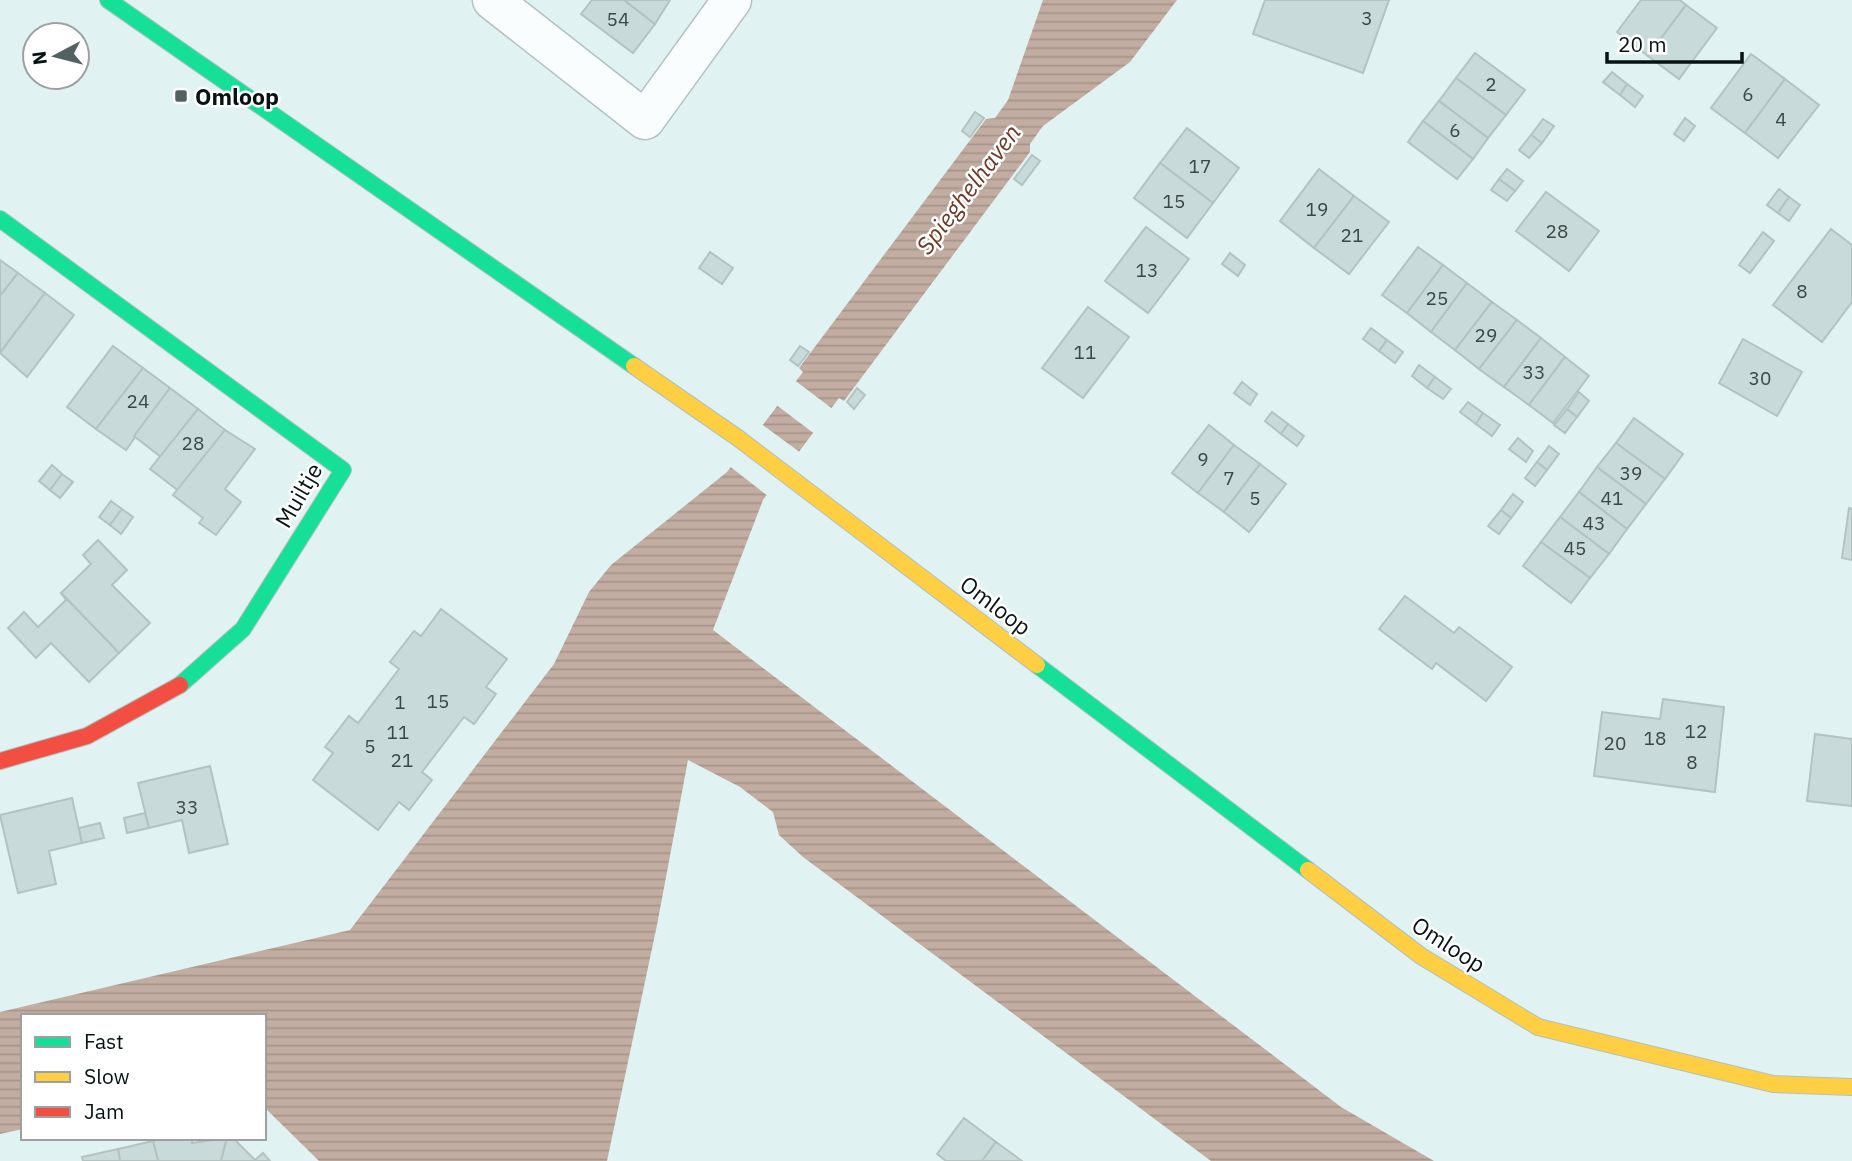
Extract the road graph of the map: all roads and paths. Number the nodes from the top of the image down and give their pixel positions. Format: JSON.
{"nodes":[{"id":1,"x":108,"y":0,"type":"edge"},
{"id":2,"x":142,"y":0,"type":"edge"},
{"id":3,"x":492,"y":0,"type":"edge"},
{"id":4,"x":732,"y":0,"type":"edge"},
{"id":5,"x":163,"y":36,"type":"junction"},
{"id":6,"x":0,"y":219,"type":"edge"},
{"id":7,"x":0,"y":761,"type":"edge"},
{"id":8,"x":1852,"y":1087,"type":"edge"}],
"edges":[{"from":1,"to":5,"type":"main road","name":"Omloop"},
{"from":2,"to":5,"type":"main road","name":"Omloop"},
{"from":3,"to":4,"type":"street"},
{"from":5,"to":8,"type":"main road","name":"Omloop"},
{"from":6,"to":7,"type":"main road","name":"Muiltje"}]}
